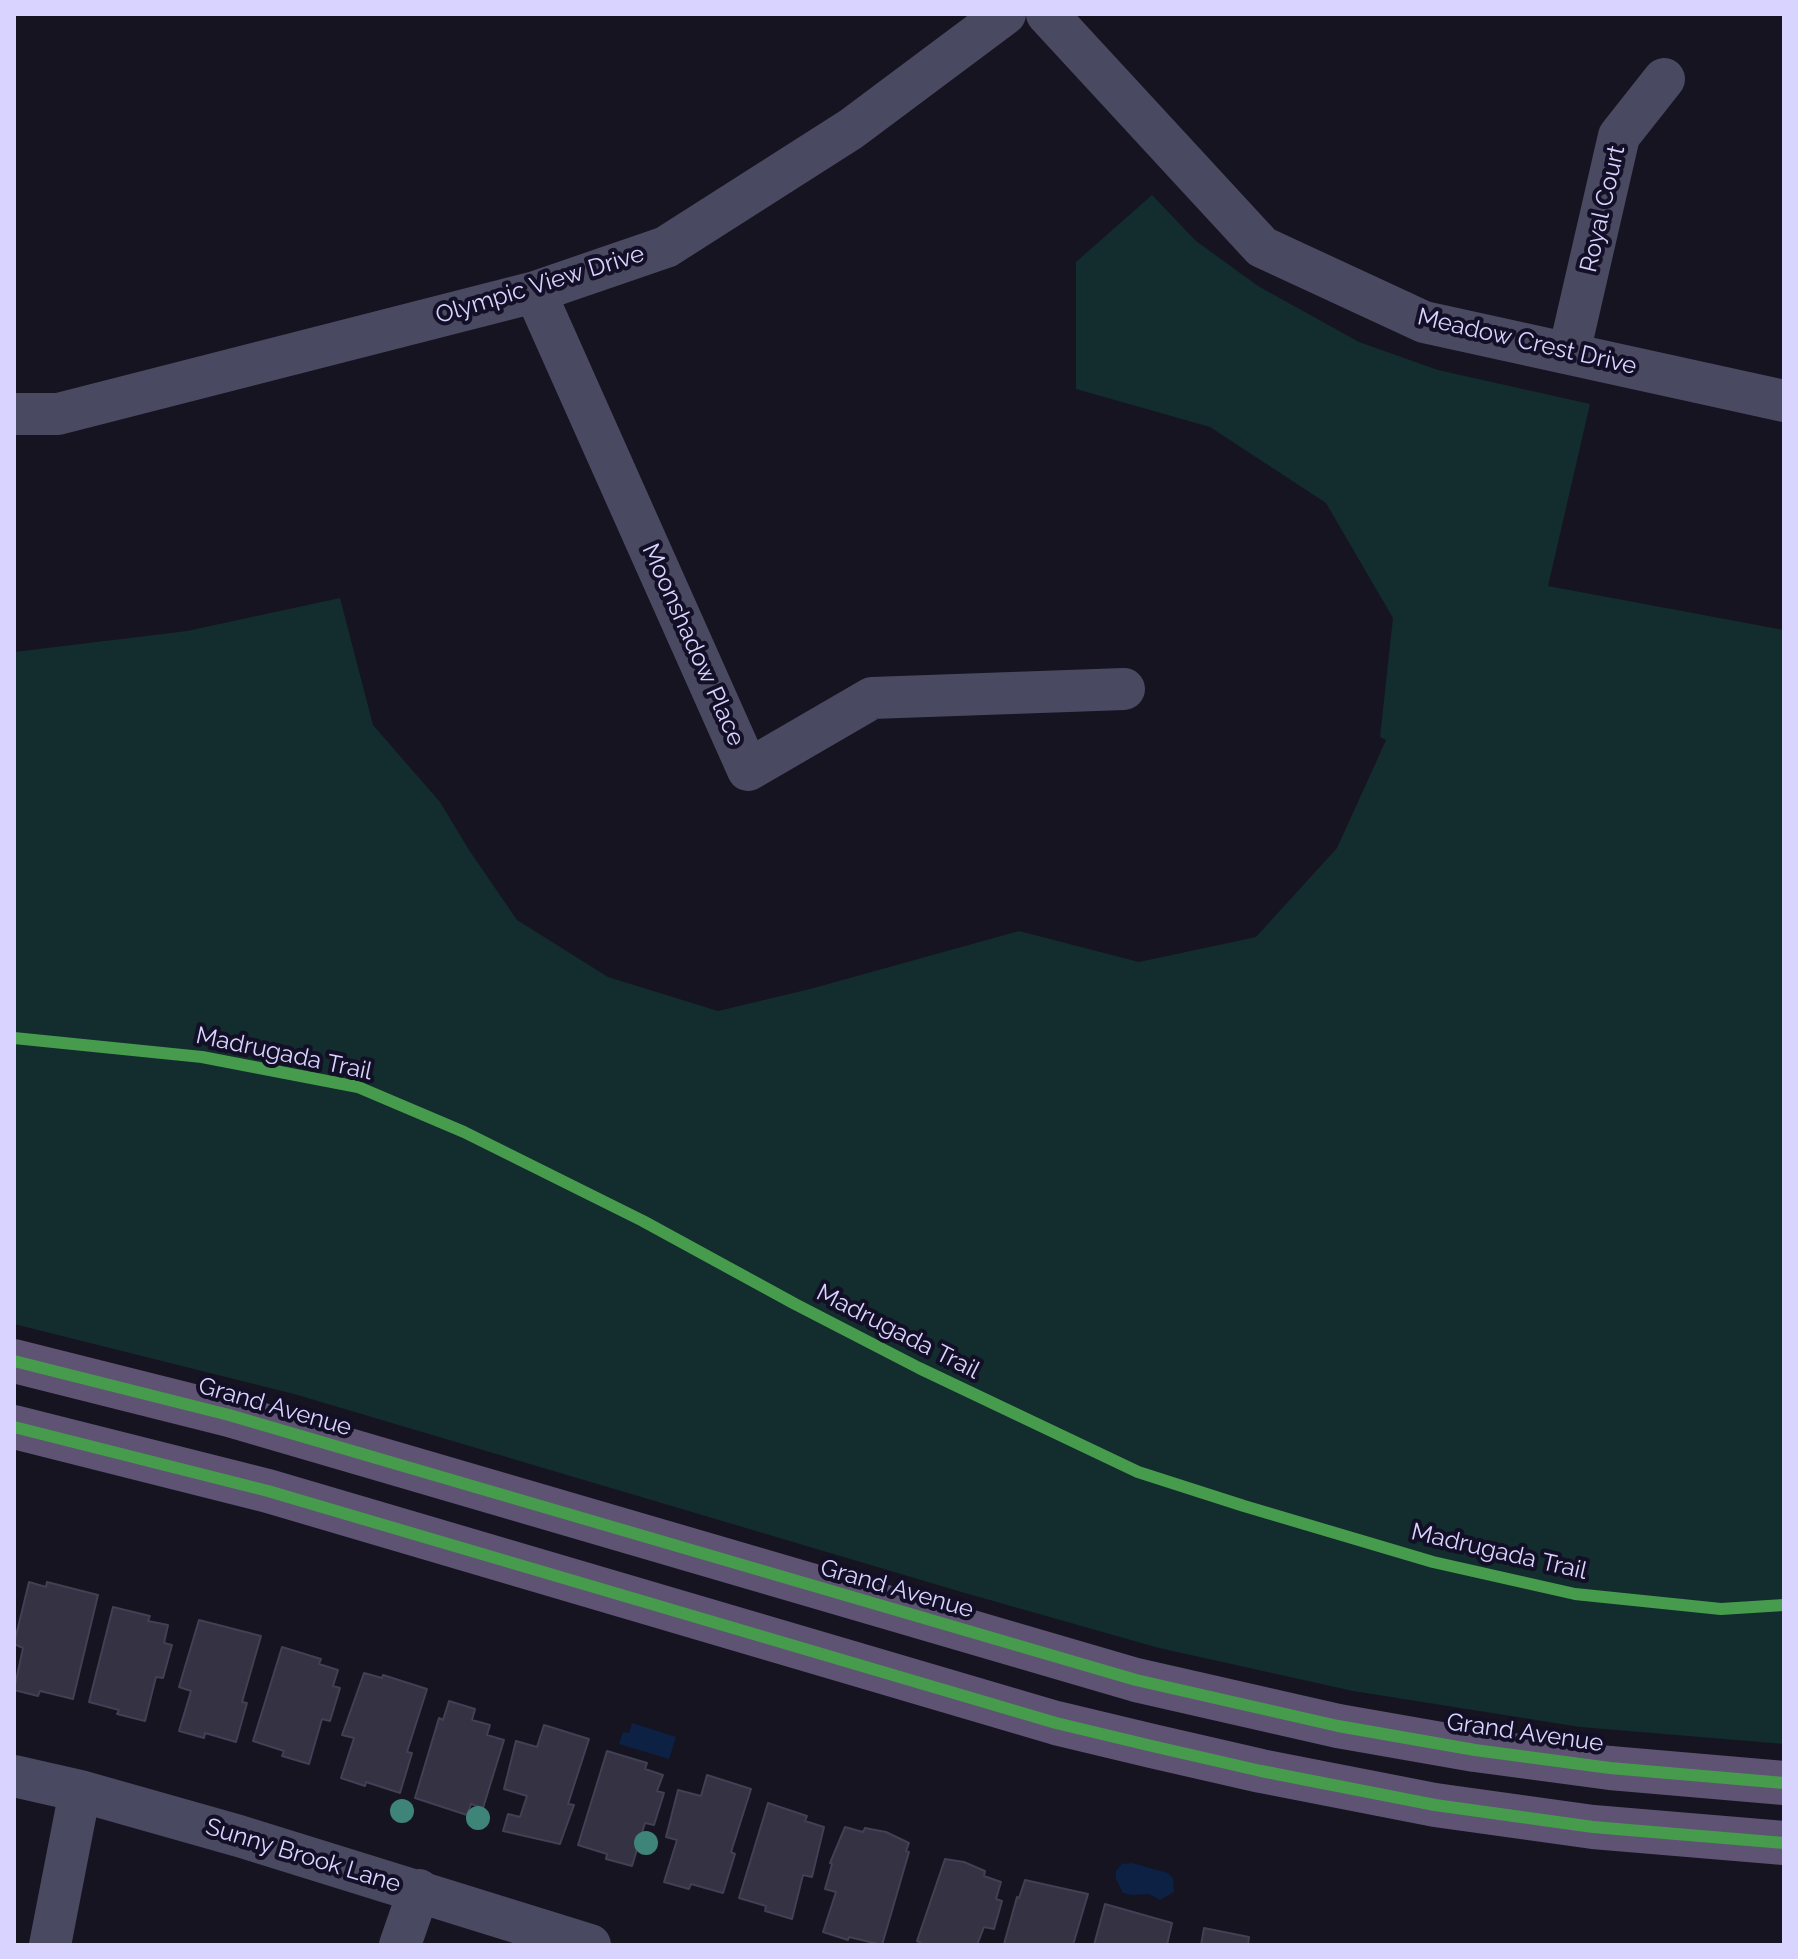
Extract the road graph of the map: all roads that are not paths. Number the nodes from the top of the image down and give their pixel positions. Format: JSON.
{"nodes":[{"id":1,"x":1005,"y":14,"type":"edge"},
{"id":2,"x":1047,"y":14,"type":"edge"},
{"id":3,"x":1664,"y":79,"type":"dead end"},
{"id":4,"x":535,"y":292,"type":"junction"},
{"id":5,"x":1569,"y":353,"type":"junction"},
{"id":6,"x":1784,"y":401,"type":"edge"},
{"id":7,"x":14,"y":414,"type":"edge"},
{"id":8,"x":1124,"y":689,"type":"dead end"},
{"id":9,"x":14,"y":1361,"type":"edge"},
{"id":10,"x":14,"y":1427,"type":"edge"},
{"id":11,"x":14,"y":1776,"type":"edge"},
{"id":12,"x":1784,"y":1783,"type":"edge"},
{"id":13,"x":80,"y":1791,"type":"junction"},
{"id":14,"x":1784,"y":1843,"type":"edge"},
{"id":15,"x":419,"y":1890,"type":"junction"},
{"id":16,"x":50,"y":1945,"type":"edge"},
{"id":17,"x":400,"y":1945,"type":"edge"},
{"id":18,"x":590,"y":1945,"type":"edge"}],
"edges":[{"from":1,"to":4,"type":"street","name":"Olympic View Drive"},
{"from":2,"to":5,"type":"street","name":"Meadow Crest Drive"},
{"from":3,"to":5,"type":"street","name":"Royal Court"},
{"from":4,"to":7,"type":"street","name":"Olympic View Drive"},
{"from":4,"to":8,"type":"street","name":"Moonshadow Place"},
{"from":5,"to":6,"type":"street","name":"Meadow Crest Drive"},
{"from":9,"to":12,"type":"main road","name":"Grand Avenue"},
{"from":10,"to":14,"type":"main road"},
{"from":11,"to":13,"type":"street","name":"Sunny Brook Lane"},
{"from":13,"to":15,"type":"street","name":"Sunny Brook Lane"},
{"from":13,"to":16,"type":"street"},
{"from":15,"to":17,"type":"street"},
{"from":15,"to":18,"type":"street","name":"Sunny Brook Lane"}]}
